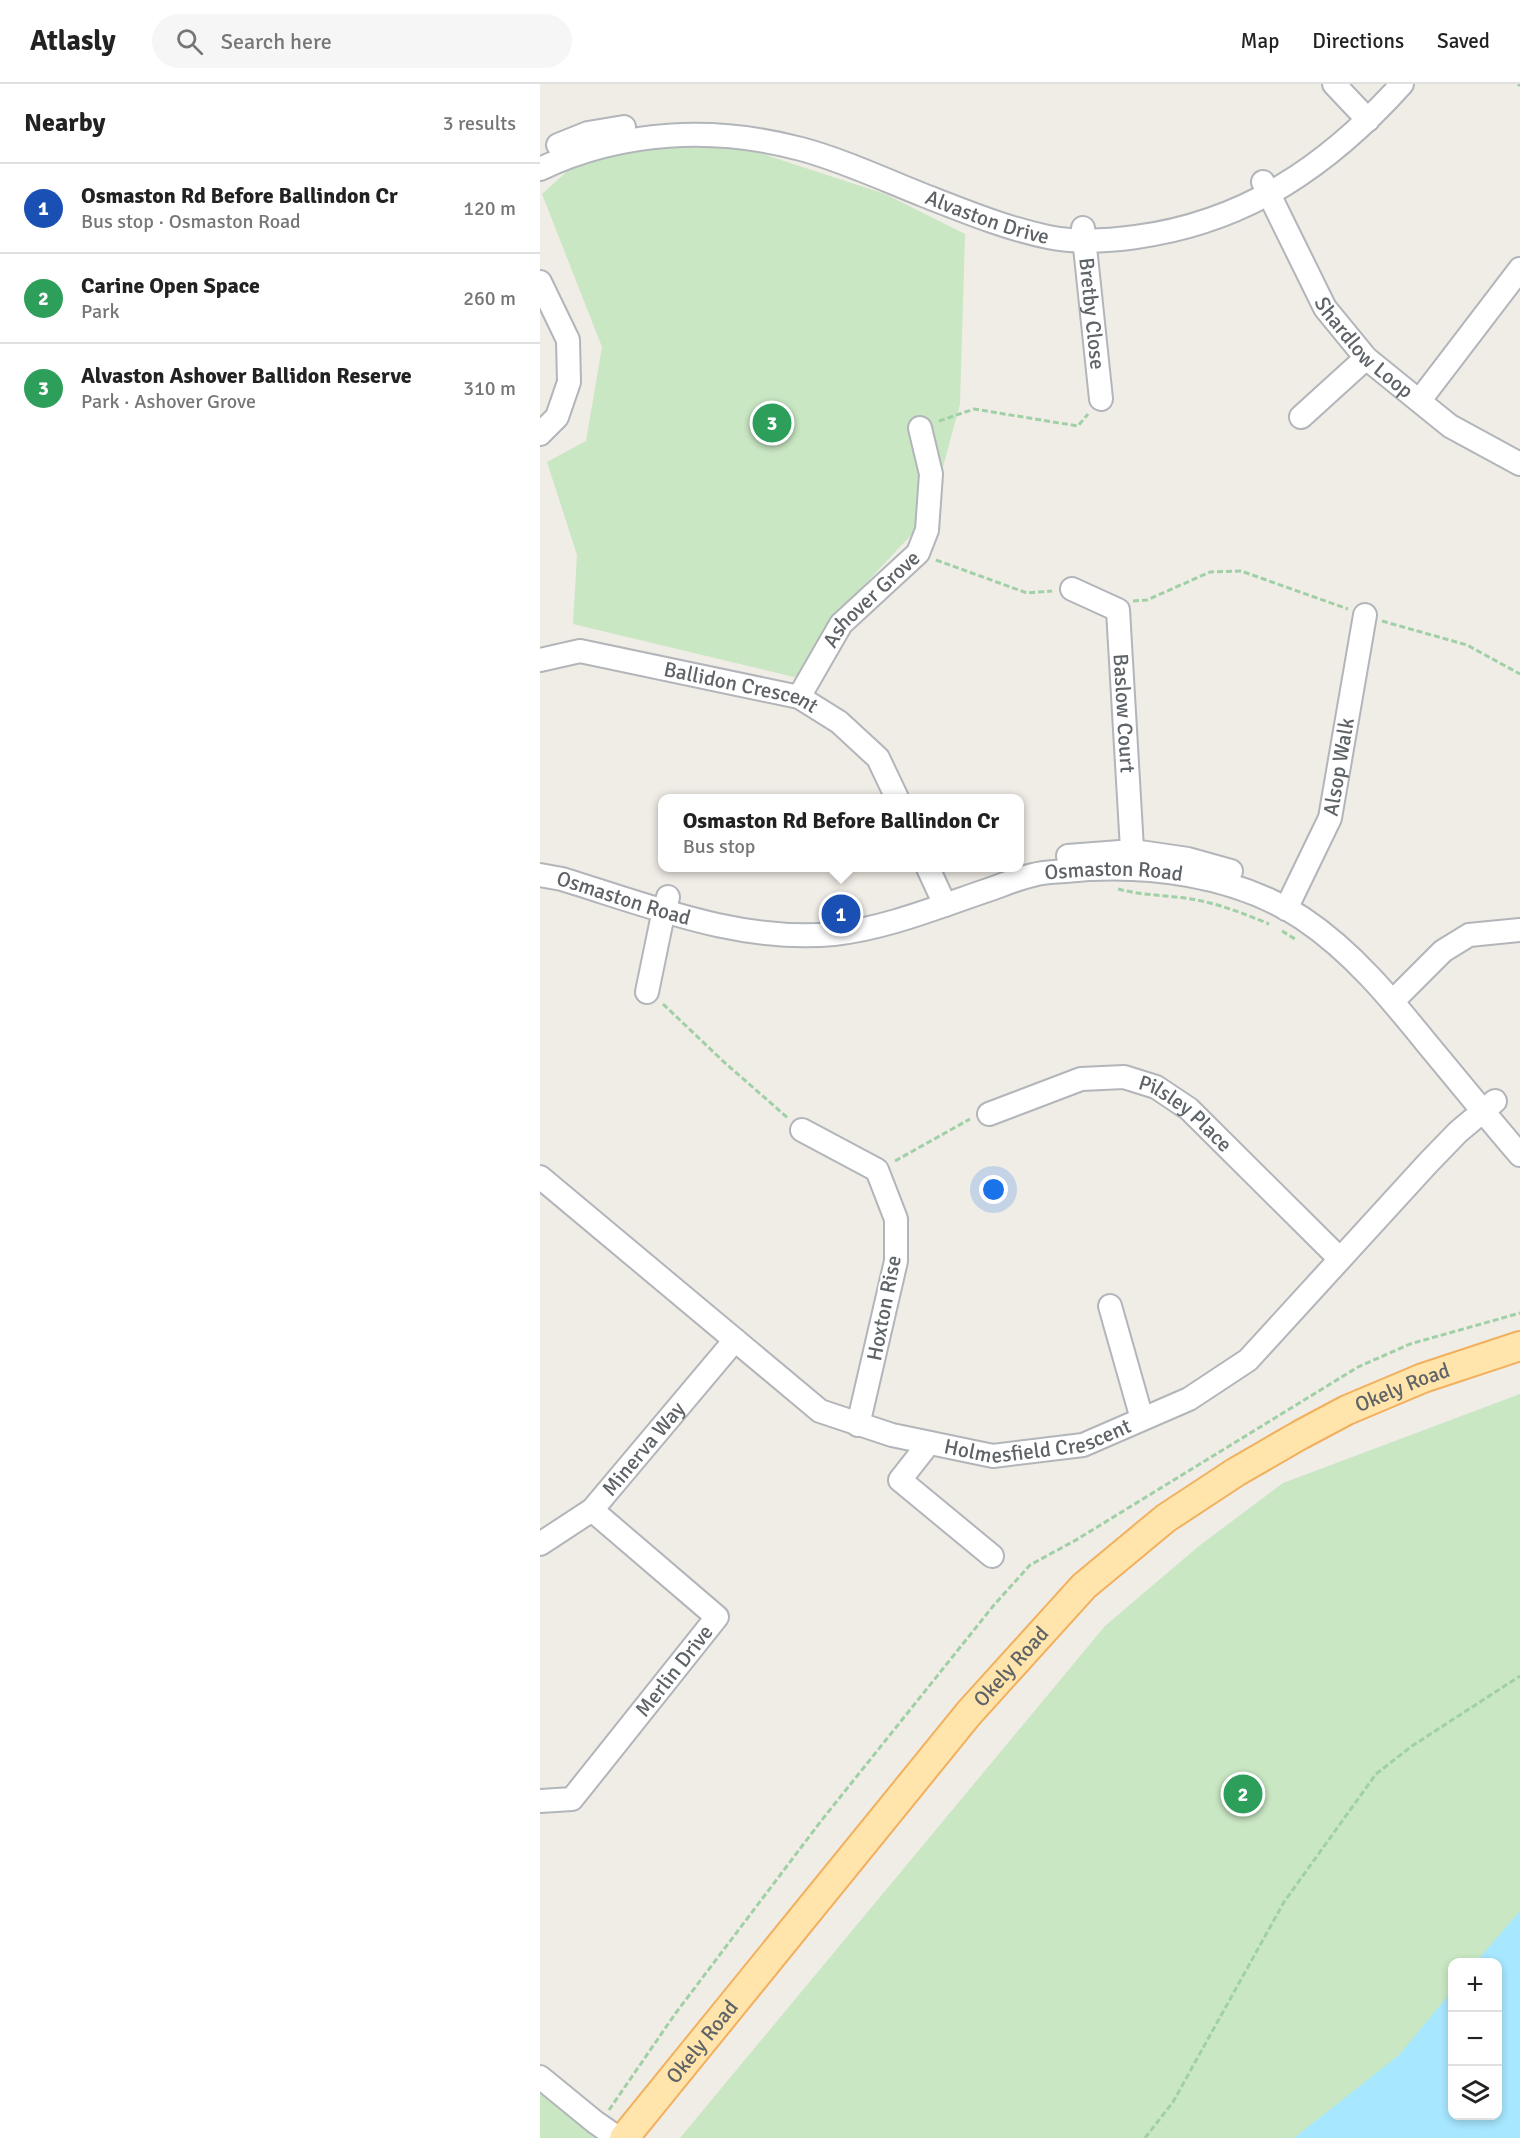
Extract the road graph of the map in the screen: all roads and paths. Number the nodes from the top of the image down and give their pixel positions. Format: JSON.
{"nodes":[{"id":1,"x":1334,"y":84,"type":"edge"},
{"id":2,"x":1353,"y":84,"type":"edge"},
{"id":3,"x":1402,"y":84,"type":"edge"},
{"id":4,"x":1371,"y":105,"type":"edge"},
{"id":5,"x":540,"y":154,"type":"edge"},
{"id":6,"x":540,"y":169,"type":"edge"},
{"id":7,"x":1266,"y":188,"type":"junction"},
{"id":8,"x":1083,"y":233,"type":"junction"},
{"id":9,"x":1520,"y":269,"type":"edge"},
{"id":10,"x":540,"y":282,"type":"edge"},
{"id":11,"x":1366,"y":357,"type":"junction"},
{"id":12,"x":1101,"y":399,"type":"joint"},
{"id":13,"x":1420,"y":400,"type":"junction"},
{"id":14,"x":1302,"y":417,"type":"dead end"},
{"id":15,"x":920,"y":428,"type":"joint"},
{"id":16,"x":540,"y":434,"type":"edge"},
{"id":17,"x":1520,"y":464,"type":"edge"},
{"id":18,"x":918,"y":553,"type":"junction"},
{"id":19,"x":1072,"y":589,"type":"joint"},
{"id":20,"x":1118,"y":610,"type":"junction"},
{"id":21,"x":1365,"y":615,"type":"junction"},
{"id":22,"x":540,"y":660,"type":"edge"},
{"id":23,"x":1520,"y":674,"type":"edge"},
{"id":24,"x":799,"y":697,"type":"junction"},
{"id":25,"x":895,"y":794,"type":"edge"},
{"id":26,"x":1133,"y":860,"type":"junction"},
{"id":27,"x":540,"y":862,"type":"edge"},
{"id":28,"x":1024,"y":863,"type":"edge"},
{"id":29,"x":930,"y":872,"type":"edge"},
{"id":30,"x":998,"y":872,"type":"edge"},
{"id":31,"x":540,"y":875,"type":"edge"},
{"id":32,"x":1116,"y":889,"type":"dead end"},
{"id":33,"x":943,"y":898,"type":"junction"},
{"id":34,"x":1289,"y":902,"type":"junction"},
{"id":35,"x":666,"y":904,"type":"junction"},
{"id":36,"x":1520,"y":930,"type":"edge"},
{"id":37,"x":1296,"y":939,"type":"dead end"},
{"id":38,"x":647,"y":992,"type":"joint"},
{"id":39,"x":1398,"y":996,"type":"junction"},
{"id":40,"x":1489,"y":1106,"type":"junction"},
{"id":41,"x":990,"y":1114,"type":"joint"},
{"id":42,"x":802,"y":1130,"type":"joint"},
{"id":43,"x":1520,"y":1131,"type":"edge"},
{"id":44,"x":1520,"y":1155,"type":"edge"},
{"id":45,"x":877,"y":1170,"type":"junction"},
{"id":46,"x":540,"y":1177,"type":"edge"},
{"id":47,"x":1340,"y":1258,"type":"junction"},
{"id":48,"x":1110,"y":1306,"type":"dead end"},
{"id":49,"x":735,"y":1340,"type":"junction"},
{"id":50,"x":1520,"y":1346,"type":"edge"},
{"id":51,"x":1142,"y":1419,"type":"junction"},
{"id":52,"x":858,"y":1425,"type":"junction"},
{"id":53,"x":928,"y":1443,"type":"junction"},
{"id":54,"x":592,"y":1510,"type":"junction"},
{"id":55,"x":540,"y":1544,"type":"edge"},
{"id":56,"x":992,"y":1556,"type":"dead end"},
{"id":57,"x":1520,"y":1676,"type":"edge"},
{"id":58,"x":540,"y":1801,"type":"edge"},
{"id":59,"x":540,"y":2077,"type":"edge"},
{"id":60,"x":618,"y":2138,"type":"edge"},
{"id":61,"x":624,"y":2138,"type":"edge"},
{"id":62,"x":1145,"y":2138,"type":"edge"}],
"edges":[{"from":1,"to":4,"type":"street"},
{"from":2,"to":4,"type":"street"},
{"from":3,"to":4,"type":"street","name":"Alvaston Drive"},
{"from":4,"to":7,"type":"street","name":"Alvaston Drive"},
{"from":5,"to":8,"type":"street","name":"Alvaston Drive"},
{"from":6,"to":8,"type":"street","name":"Alvaston Drive"},
{"from":7,"to":8,"type":"street","name":"Alvaston Drive"},
{"from":7,"to":11,"type":"street","name":"Shardlow Loop"},
{"from":8,"to":12,"type":"street","name":"Bretby Close"},
{"from":9,"to":13,"type":"street"},
{"from":10,"to":16,"type":"street"},
{"from":11,"to":13,"type":"street","name":"Shardlow Loop"},
{"from":11,"to":14,"type":"street"},
{"from":12,"to":15,"type":"path"},
{"from":13,"to":17,"type":"street","name":"Shardlow Loop"},
{"from":15,"to":18,"type":"street","name":"Ashover Grove"},
{"from":18,"to":19,"type":"path"},
{"from":18,"to":24,"type":"street","name":"Ashover Grove"},
{"from":19,"to":20,"type":"street"},
{"from":20,"to":21,"type":"path"},
{"from":20,"to":26,"type":"street","name":"Baslow Court"},
{"from":21,"to":23,"type":"path"},
{"from":21,"to":34,"type":"street","name":"Alsop Walk"},
{"from":22,"to":24,"type":"street","name":"Ballidon Crescent"},
{"from":24,"to":25,"type":"street","name":"Ballidon Crescent"},
{"from":26,"to":28,"type":"street","name":"Osmaston Road"},
{"from":26,"to":33,"type":"street","name":"Osmaston Road"},
{"from":26,"to":34,"type":"street","name":"Osmaston Road"},
{"from":27,"to":35,"type":"street","name":"Osmaston Road"},
{"from":29,"to":33,"type":"street"},
{"from":30,"to":33,"type":"street","name":"Osmaston Road"},
{"from":31,"to":35,"type":"street","name":"Osmaston Road"},
{"from":32,"to":37,"type":"path"},
{"from":33,"to":35,"type":"street","name":"Osmaston Road"},
{"from":34,"to":39,"type":"street","name":"Osmaston Road"},
{"from":35,"to":38,"type":"street"},
{"from":36,"to":39,"type":"street"},
{"from":38,"to":42,"type":"path"},
{"from":39,"to":40,"type":"street","name":"Osmaston Road"},
{"from":40,"to":43,"type":"street","name":"Osmaston Road"},
{"from":40,"to":44,"type":"street","name":"Osmaston Road"},
{"from":40,"to":47,"type":"street","name":"Holmesfield Crescent"},
{"from":41,"to":45,"type":"path"},
{"from":41,"to":47,"type":"street","name":"Pilsley Place"},
{"from":42,"to":45,"type":"street"},
{"from":45,"to":52,"type":"street","name":"Hoxton Rise"},
{"from":46,"to":49,"type":"street","name":"Holmesfield Crescent"},
{"from":47,"to":51,"type":"street","name":"Holmesfield Crescent"},
{"from":48,"to":51,"type":"street"},
{"from":49,"to":52,"type":"street","name":"Holmesfield Crescent"},
{"from":49,"to":54,"type":"street","name":"Minerva Way"},
{"from":50,"to":61,"type":"main road","name":"Okely Road"},
{"from":51,"to":53,"type":"street","name":"Holmesfield Crescent"},
{"from":52,"to":53,"type":"street","name":"Holmesfield Crescent"},
{"from":53,"to":56,"type":"street"},
{"from":54,"to":55,"type":"street","name":"Minerva Way"},
{"from":54,"to":58,"type":"street","name":"Merlin Drive"},
{"from":57,"to":62,"type":"path"},
{"from":59,"to":60,"type":"street"}]}
